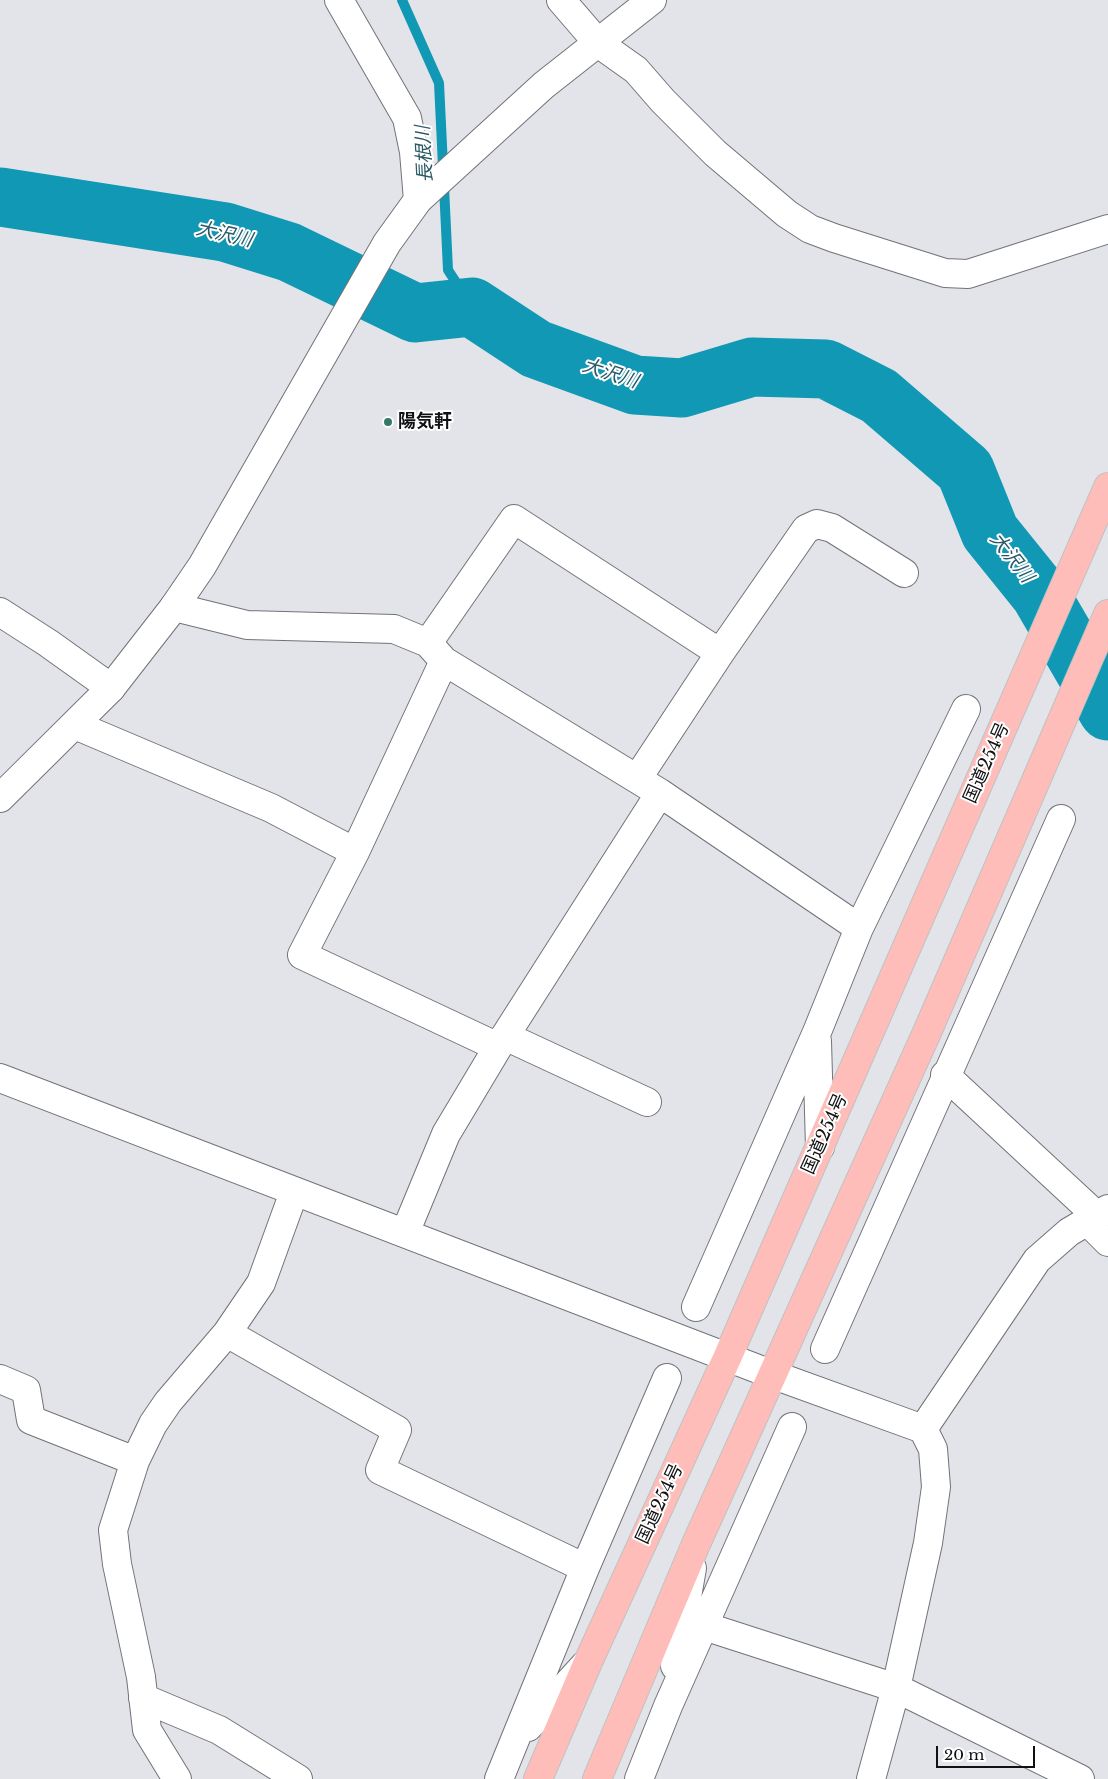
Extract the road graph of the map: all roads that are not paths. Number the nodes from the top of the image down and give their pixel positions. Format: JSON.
{"nodes":[{"id":1,"x":339,"y":0,"type":"edge"},
{"id":2,"x":561,"y":0,"type":"edge"},
{"id":3,"x":652,"y":0,"type":"edge"},
{"id":4,"x":598,"y":43,"type":"junction"},
{"id":5,"x":422,"y":196,"type":"junction"},
{"id":6,"x":1108,"y":229,"type":"edge"},
{"id":7,"x":1108,"y":487,"type":"edge"},
{"id":8,"x":904,"y":573,"type":"dead end"},
{"id":9,"x":174,"y":607,"type":"junction"},
{"id":10,"x":0,"y":612,"type":"edge"},
{"id":11,"x":1108,"y":614,"type":"edge"},
{"id":12,"x":436,"y":652,"type":"junction"},
{"id":13,"x":720,"y":654,"type":"junction"},
{"id":14,"x":111,"y":688,"type":"junction"},
{"id":15,"x":966,"y":709,"type":"dead end"},
{"id":16,"x":75,"y":725,"type":"junction"},
{"id":17,"x":649,"y":786,"type":"junction"},
{"id":18,"x":0,"y":798,"type":"edge"},
{"id":19,"x":1061,"y":819,"type":"dead end"},
{"id":20,"x":355,"y":852,"type":"junction"},
{"id":21,"x":859,"y":928,"type":"junction"},
{"id":22,"x":817,"y":1032,"type":"junction"},
{"id":23,"x":502,"y":1041,"type":"junction"},
{"id":24,"x":945,"y":1076,"type":"junction"},
{"id":25,"x":0,"y":1078,"type":"edge"},
{"id":26,"x":646,"y":1102,"type":"dead end"},
{"id":27,"x":820,"y":1146,"type":"junction"},
{"id":28,"x":294,"y":1192,"type":"junction"},
{"id":29,"x":1098,"y":1216,"type":"edge"},
{"id":30,"x":405,"y":1233,"type":"junction"},
{"id":31,"x":1108,"y":1242,"type":"edge"},
{"id":32,"x":696,"y":1307,"type":"dead end"},
{"id":33,"x":227,"y":1333,"type":"junction"},
{"id":34,"x":825,"y":1349,"type":"dead end"},
{"id":35,"x":728,"y":1356,"type":"junction"},
{"id":36,"x":771,"y":1374,"type":"junction"},
{"id":37,"x":667,"y":1378,"type":"dead end"},
{"id":38,"x":0,"y":1379,"type":"edge"},
{"id":39,"x":792,"y":1427,"type":"dead end"},
{"id":40,"x":923,"y":1428,"type":"junction"},
{"id":41,"x":135,"y":1461,"type":"junction"},
{"id":42,"x":696,"y":1544,"type":"junction"},
{"id":43,"x":585,"y":1568,"type":"junction"},
{"id":44,"x":704,"y":1626,"type":"junction"},
{"id":45,"x":588,"y":1662,"type":"junction"},
{"id":46,"x":896,"y":1688,"type":"junction"},
{"id":47,"x":143,"y":1698,"type":"junction"},
{"id":48,"x":668,"y":1706,"type":"junction"},
{"id":49,"x":517,"y":1739,"type":"junction"},
{"id":50,"x":177,"y":1779,"type":"edge"},
{"id":51,"x":298,"y":1779,"type":"edge"},
{"id":52,"x":499,"y":1779,"type":"edge"},
{"id":53,"x":538,"y":1779,"type":"edge"},
{"id":54,"x":597,"y":1779,"type":"edge"},
{"id":55,"x":639,"y":1779,"type":"edge"},
{"id":56,"x":871,"y":1779,"type":"edge"},
{"id":57,"x":1080,"y":1779,"type":"edge"}],
"edges":[{"from":1,"to":5,"type":"street"},
{"from":2,"to":4,"type":"street"},
{"from":3,"to":4,"type":"street"},
{"from":4,"to":5,"type":"street"},
{"from":4,"to":6,"type":"street"},
{"from":5,"to":9,"type":"street"},
{"from":7,"to":27,"type":"highway","name":"国道254号"},
{"from":8,"to":13,"type":"street"},
{"from":9,"to":12,"type":"street"},
{"from":9,"to":14,"type":"street"},
{"from":10,"to":14,"type":"street"},
{"from":11,"to":36,"type":"highway"},
{"from":12,"to":13,"type":"street"},
{"from":12,"to":17,"type":"street"},
{"from":12,"to":20,"type":"street"},
{"from":13,"to":17,"type":"street"},
{"from":14,"to":16,"type":"street"},
{"from":15,"to":21,"type":"street"},
{"from":16,"to":18,"type":"street"},
{"from":16,"to":20,"type":"street"},
{"from":17,"to":21,"type":"street"},
{"from":17,"to":23,"type":"street"},
{"from":19,"to":24,"type":"street"},
{"from":20,"to":23,"type":"street"},
{"from":21,"to":22,"type":"street"},
{"from":22,"to":27,"type":"street"},
{"from":22,"to":32,"type":"street"},
{"from":23,"to":26,"type":"street"},
{"from":23,"to":30,"type":"street"},
{"from":24,"to":29,"type":"street"},
{"from":24,"to":34,"type":"street"},
{"from":25,"to":28,"type":"street"},
{"from":27,"to":35,"type":"highway","name":"国道254号"},
{"from":28,"to":30,"type":"street"},
{"from":28,"to":33,"type":"street"},
{"from":29,"to":31,"type":"street"},
{"from":29,"to":40,"type":"street"},
{"from":30,"to":35,"type":"street"},
{"from":33,"to":41,"type":"street"},
{"from":33,"to":43,"type":"street"},
{"from":35,"to":36,"type":"street"},
{"from":35,"to":45,"type":"highway","name":"国道254号"},
{"from":36,"to":40,"type":"street"},
{"from":36,"to":42,"type":"highway"},
{"from":37,"to":43,"type":"street"},
{"from":38,"to":41,"type":"street"},
{"from":39,"to":44,"type":"street"},
{"from":40,"to":46,"type":"street"},
{"from":41,"to":47,"type":"street"},
{"from":42,"to":48,"type":"street"},
{"from":42,"to":54,"type":"highway"},
{"from":43,"to":49,"type":"street"},
{"from":44,"to":46,"type":"street"},
{"from":44,"to":48,"type":"street"},
{"from":45,"to":49,"type":"street"},
{"from":45,"to":53,"type":"highway","name":"国道254号"},
{"from":46,"to":56,"type":"street"},
{"from":46,"to":57,"type":"street"},
{"from":47,"to":50,"type":"street"},
{"from":47,"to":51,"type":"street"},
{"from":48,"to":55,"type":"street"},
{"from":49,"to":52,"type":"street"}]}
